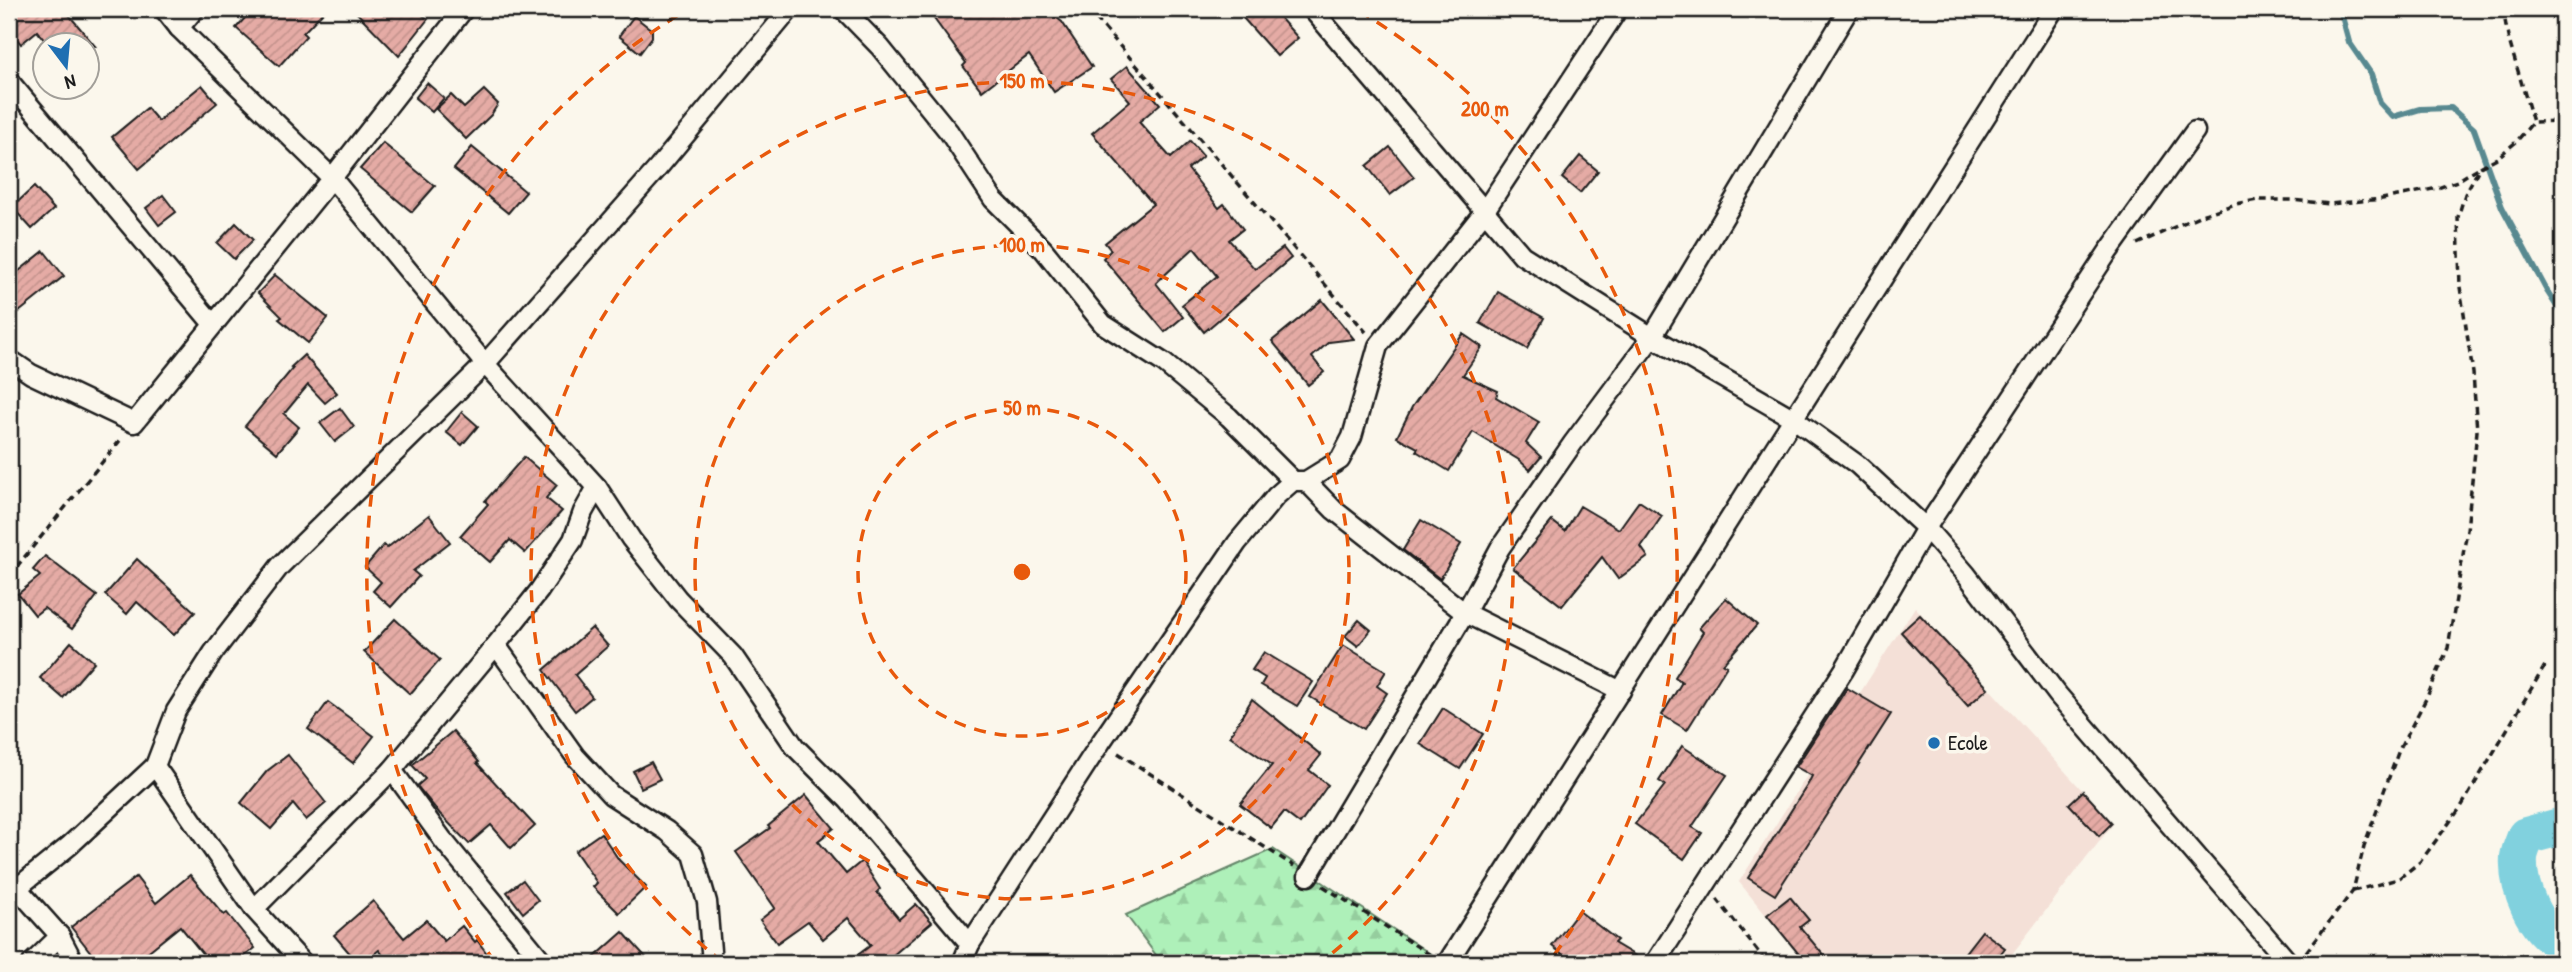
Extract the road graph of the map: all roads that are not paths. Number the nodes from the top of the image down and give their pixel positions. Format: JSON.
{"nodes":[{"id":1,"x":164,"y":9,"type":"edge"},
{"id":2,"x":195,"y":9,"type":"edge"},
{"id":3,"x":464,"y":9,"type":"edge"},
{"id":4,"x":790,"y":9,"type":"edge"},
{"id":5,"x":843,"y":9,"type":"edge"},
{"id":6,"x":1312,"y":9,"type":"edge"},
{"id":7,"x":1618,"y":9,"type":"edge"},
{"id":8,"x":1849,"y":9,"type":"edge"},
{"id":9,"x":2054,"y":9,"type":"edge"},
{"id":10,"x":179,"y":28,"type":"junction"},
{"id":11,"x":9,"y":81,"type":"edge"},
{"id":12,"x":2195,"y":131,"type":"dead end"},
{"id":13,"x":332,"y":178,"type":"junction"},
{"id":14,"x":1484,"y":212,"type":"junction"},
{"id":15,"x":213,"y":324,"type":"junction"},
{"id":16,"x":1652,"y":337,"type":"junction"},
{"id":17,"x":9,"y":359,"type":"edge"},
{"id":18,"x":485,"y":364,"type":"junction"},
{"id":19,"x":1794,"y":419,"type":"junction"},
{"id":20,"x":1300,"y":481,"type":"junction"},
{"id":21,"x":597,"y":486,"type":"junction"},
{"id":22,"x":1926,"y":528,"type":"junction"},
{"id":23,"x":1465,"y":612,"type":"junction"},
{"id":24,"x":496,"y":645,"type":"junction"},
{"id":25,"x":1621,"y":691,"type":"junction"},
{"id":26,"x":155,"y":766,"type":"junction"},
{"id":27,"x":392,"y":770,"type":"junction"},
{"id":28,"x":1308,"y":876,"type":"road end"},
{"id":29,"x":13,"y":883,"type":"edge"},
{"id":30,"x":254,"y":909,"type":"junction"},
{"id":31,"x":60,"y":936,"type":"junction"},
{"id":32,"x":970,"y":944,"type":"junction"},
{"id":33,"x":1440,"y":960,"type":"edge"},
{"id":34,"x":32,"y":963,"type":"edge"},
{"id":35,"x":74,"y":963,"type":"edge"},
{"id":36,"x":303,"y":963,"type":"edge"},
{"id":37,"x":544,"y":963,"type":"edge"},
{"id":38,"x":712,"y":963,"type":"edge"},
{"id":39,"x":962,"y":963,"type":"edge"},
{"id":40,"x":1655,"y":963,"type":"edge"},
{"id":41,"x":2289,"y":963,"type":"edge"}],
"edges":[{"from":1,"to":10,"type":"street"},
{"from":2,"to":10,"type":"street"},
{"from":3,"to":13,"type":"street"},
{"from":4,"to":18,"type":"street"},
{"from":5,"to":20,"type":"street"},
{"from":6,"to":14,"type":"street"},
{"from":7,"to":14,"type":"street"},
{"from":8,"to":16,"type":"street"},
{"from":9,"to":19,"type":"street"},
{"from":10,"to":13,"type":"street"},
{"from":11,"to":15,"type":"street"},
{"from":12,"to":22,"type":"street"},
{"from":13,"to":15,"type":"street"},
{"from":13,"to":18,"type":"street"},
{"from":14,"to":16,"type":"street"},
{"from":14,"to":20,"type":"street"},
{"from":15,"to":17,"type":"street"},
{"from":16,"to":19,"type":"street"},
{"from":16,"to":23,"type":"street"},
{"from":18,"to":21,"type":"street"},
{"from":18,"to":26,"type":"street"},
{"from":19,"to":22,"type":"street"},
{"from":19,"to":25,"type":"street"},
{"from":20,"to":23,"type":"street"},
{"from":20,"to":32,"type":"street"},
{"from":21,"to":24,"type":"street"},
{"from":21,"to":32,"type":"street"},
{"from":22,"to":40,"type":"street"},
{"from":22,"to":41,"type":"street"},
{"from":23,"to":25,"type":"street"},
{"from":23,"to":28,"type":"street"},
{"from":24,"to":27,"type":"street"},
{"from":24,"to":38,"type":"street"},
{"from":25,"to":33,"type":"street"},
{"from":26,"to":29,"type":"street"},
{"from":26,"to":30,"type":"street"},
{"from":27,"to":30,"type":"street"},
{"from":27,"to":37,"type":"street"},
{"from":29,"to":31,"type":"street"},
{"from":30,"to":36,"type":"street"},
{"from":31,"to":34,"type":"street"},
{"from":31,"to":35,"type":"street"},
{"from":32,"to":39,"type":"street"}]}
